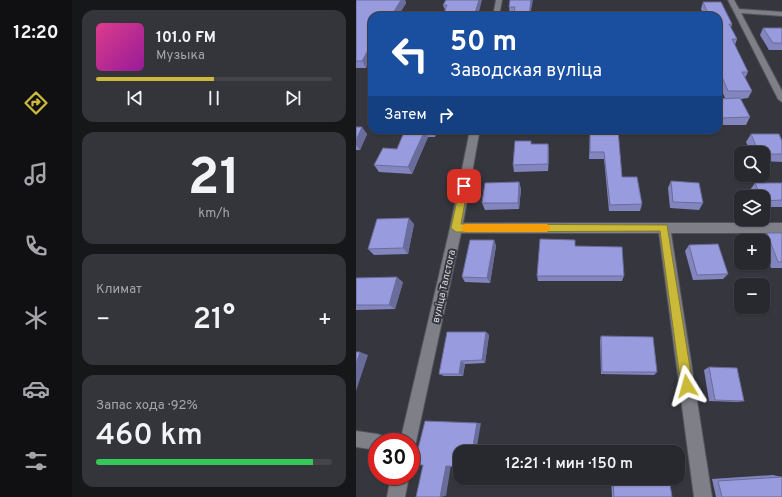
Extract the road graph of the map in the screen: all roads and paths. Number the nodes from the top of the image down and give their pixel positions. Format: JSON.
{"nodes":[{"id":1,"x":499,"y":0,"type":"edge"},
{"id":2,"x":731,"y":0,"type":"edge"},
{"id":3,"x":736,"y":11,"type":"junction"},
{"id":4,"x":497,"y":12,"type":"edge"},
{"id":5,"x":782,"y":14,"type":"edge"},
{"id":6,"x":778,"y":84,"type":"edge"},
{"id":7,"x":782,"y":99,"type":"edge"},
{"id":8,"x":474,"y":134,"type":"edge"},
{"id":9,"x":456,"y":228,"type":"junction"},
{"id":10,"x":664,"y":228,"type":"junction"},
{"id":11,"x":782,"y":228,"type":"edge"},
{"id":12,"x":410,"y":433,"type":"edge"},
{"id":13,"x":356,"y":439,"type":"edge"},
{"id":14,"x":368,"y":441,"type":"edge"},
{"id":15,"x":398,"y":485,"type":"edge"},
{"id":16,"x":396,"y":497,"type":"edge"},
{"id":17,"x":703,"y":497,"type":"edge"}],
"edges":[{"from":1,"to":4,"type":"street"},
{"from":2,"to":3,"type":"street"},
{"from":3,"to":5,"type":"street"},
{"from":3,"to":6,"type":"street"},
{"from":6,"to":7,"type":"street"},
{"from":8,"to":9,"type":"street","name":"вуліца Талстога"},
{"from":9,"to":10,"type":"street"},
{"from":9,"to":12,"type":"street","name":"вуліца Талстога"},
{"from":10,"to":11,"type":"street"},
{"from":10,"to":17,"type":"street"},
{"from":13,"to":14,"type":"street"},
{"from":15,"to":16,"type":"street"}]}
